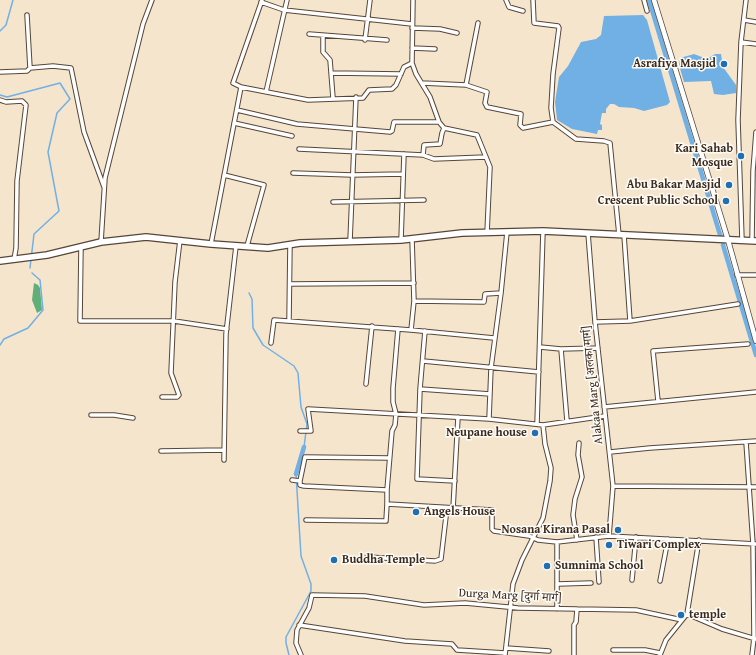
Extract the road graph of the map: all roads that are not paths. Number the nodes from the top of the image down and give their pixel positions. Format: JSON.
{"nodes":[{"id":1,"x":152,"y":0,"type":"edge"},
{"id":2,"x":287,"y":0,"type":"edge"},
{"id":3,"x":370,"y":0,"type":"edge"},
{"id":4,"x":412,"y":0,"type":"edge"},
{"id":5,"x":506,"y":0,"type":"edge"},
{"id":6,"x":534,"y":0,"type":"edge"},
{"id":7,"x":644,"y":0,"type":"edge"},
{"id":8,"x":654,"y":0,"type":"edge"},
{"id":9,"x":746,"y":0,"type":"edge"},
{"id":10,"x":261,"y":1,"type":"edge"},
{"id":11,"x":284,"y":10,"type":"junction"},
{"id":12,"x":647,"y":11,"type":"dead end"},
{"id":13,"x":523,"y":12,"type":"dead end"},
{"id":14,"x":27,"y":15,"type":"dead end"},
{"id":15,"x":368,"y":20,"type":"junction"},
{"id":16,"x":744,"y":20,"type":"junction"},
{"id":17,"x":756,"y":22,"type":"edge"},
{"id":18,"x":478,"y":23,"type":"dead end"},
{"id":19,"x":412,"y":26,"type":"junction"},
{"id":20,"x":457,"y":33,"type":"dead end"},
{"id":21,"x":309,"y":34,"type":"dead end"},
{"id":22,"x":323,"y":36,"type":"junction"},
{"id":23,"x":365,"y":40,"type":"junction"},
{"id":24,"x":387,"y":40,"type":"dead end"},
{"id":25,"x":741,"y":42,"type":"junction"},
{"id":26,"x":756,"y":44,"type":"edge"},
{"id":27,"x":412,"y":48,"type":"junction"},
{"id":28,"x":435,"y":48,"type":"dead end"},
{"id":29,"x":412,"y":63,"type":"junction"},
{"id":30,"x":30,"y":68,"type":"junction"},
{"id":31,"x":0,"y":72,"type":"edge"},
{"id":32,"x":331,"y":72,"type":"junction"},
{"id":33,"x":401,"y":74,"type":"junction"},
{"id":34,"x":422,"y":83,"type":"junction"},
{"id":35,"x":466,"y":85,"type":"junction"},
{"id":36,"x":241,"y":87,"type":"junction"},
{"id":37,"x":266,"y":92,"type":"junction"},
{"id":38,"x":356,"y":97,"type":"junction"},
{"id":39,"x":334,"y":98,"type":"junction"},
{"id":40,"x":0,"y":100,"type":"edge"},
{"id":41,"x":237,"y":110,"type":"junction"},
{"id":42,"x":439,"y":122,"type":"junction"},
{"id":43,"x":553,"y":122,"type":"junction"},
{"id":44,"x":234,"y":123,"type":"junction"},
{"id":45,"x":444,"y":128,"type":"junction"},
{"id":46,"x":354,"y":129,"type":"junction"},
{"id":47,"x":756,"y":132,"type":"edge"},
{"id":48,"x":292,"y":136,"type":"dead end"},
{"id":49,"x":299,"y":149,"type":"dead end"},
{"id":50,"x":353,"y":151,"type":"junction"},
{"id":51,"x":404,"y":154,"type":"junction"},
{"id":52,"x":423,"y":154,"type":"junction"},
{"id":53,"x":486,"y":157,"type":"junction"},
{"id":54,"x":293,"y":173,"type":"dead end"},
{"id":55,"x":403,"y":174,"type":"junction"},
{"id":56,"x":224,"y":175,"type":"junction"},
{"id":57,"x":352,"y":175,"type":"junction"},
{"id":58,"x":104,"y":188,"type":"junction"},
{"id":59,"x":402,"y":200,"type":"junction"},
{"id":60,"x":424,"y":200,"type":"dead end"},
{"id":61,"x":333,"y":202,"type":"dead end"},
{"id":62,"x":351,"y":202,"type":"junction"},
{"id":63,"x":543,"y":231,"type":"junction"},
{"id":64,"x":487,"y":232,"type":"junction"},
{"id":65,"x":507,"y":232,"type":"junction"},
{"id":66,"x":588,"y":232,"type":"junction"},
{"id":67,"x":621,"y":235,"type":"junction"},
{"id":68,"x":412,"y":239,"type":"junction"},
{"id":69,"x":180,"y":240,"type":"junction"},
{"id":70,"x":401,"y":240,"type":"junction"},
{"id":71,"x":728,"y":240,"type":"junction"},
{"id":72,"x":742,"y":240,"type":"junction"},
{"id":73,"x":350,"y":241,"type":"junction"},
{"id":74,"x":754,"y":241,"type":"edge"},
{"id":75,"x":101,"y":242,"type":"junction"},
{"id":76,"x":211,"y":244,"type":"junction"},
{"id":77,"x":290,"y":244,"type":"junction"},
{"id":78,"x":236,"y":246,"type":"junction"},
{"id":79,"x":247,"y":246,"type":"junction"},
{"id":80,"x":81,"y":247,"type":"junction"},
{"id":81,"x":14,"y":260,"type":"junction"},
{"id":82,"x":0,"y":261,"type":"edge"},
{"id":83,"x":737,"y":275,"type":"junction"},
{"id":84,"x":756,"y":275,"type":"edge"},
{"id":85,"x":414,"y":283,"type":"junction"},
{"id":86,"x":290,"y":284,"type":"junction"},
{"id":87,"x":501,"y":293,"type":"junction"},
{"id":88,"x":414,"y":301,"type":"junction"},
{"id":89,"x":738,"y":304,"type":"dead end"},
{"id":90,"x":174,"y":321,"type":"junction"},
{"id":91,"x":289,"y":321,"type":"junction"},
{"id":92,"x":630,"y":321,"type":"junction"},
{"id":93,"x":595,"y":322,"type":"junction"},
{"id":94,"x":372,"y":326,"type":"junction"},
{"id":95,"x":227,"y":329,"type":"junction"},
{"id":96,"x":398,"y":329,"type":"junction"},
{"id":97,"x":412,"y":330,"type":"junction"},
{"id":98,"x":425,"y":331,"type":"junction"},
{"id":99,"x":494,"y":338,"type":"junction"},
{"id":100,"x":756,"y":341,"type":"edge"},
{"id":101,"x":271,"y":343,"type":"dead end"},
{"id":102,"x":748,"y":344,"type":"dead end"},
{"id":103,"x":540,"y":347,"type":"junction"},
{"id":104,"x":598,"y":348,"type":"junction"},
{"id":105,"x":561,"y":349,"type":"junction"},
{"id":106,"x":423,"y":361,"type":"junction"},
{"id":107,"x":491,"y":368,"type":"junction"},
{"id":108,"x":539,"y":372,"type":"junction"},
{"id":109,"x":366,"y":384,"type":"dead end"},
{"id":110,"x":420,"y":389,"type":"junction"},
{"id":111,"x":756,"y":392,"type":"edge"},
{"id":112,"x":490,"y":394,"type":"junction"},
{"id":113,"x":162,"y":397,"type":"dead end"},
{"id":114,"x":658,"y":401,"type":"junction"},
{"id":115,"x":604,"y":407,"type":"junction"},
{"id":116,"x":396,"y":414,"type":"junction"},
{"id":117,"x":91,"y":415,"type":"dead end"},
{"id":118,"x":419,"y":415,"type":"junction"},
{"id":119,"x":605,"y":416,"type":"junction"},
{"id":120,"x":458,"y":417,"type":"junction"},
{"id":121,"x":133,"y":418,"type":"dead end"},
{"id":122,"x":489,"y":419,"type":"junction"},
{"id":123,"x":568,"y":421,"type":"junction"},
{"id":124,"x":537,"y":424,"type":"junction"},
{"id":125,"x":543,"y":425,"type":"junction"},
{"id":126,"x":300,"y":431,"type":"dead end"},
{"id":127,"x":756,"y":441,"type":"edge"},
{"id":128,"x":746,"y":442,"type":"junction"},
{"id":129,"x":579,"y":443,"type":"dead end"},
{"id":130,"x":224,"y":450,"type":"junction"},
{"id":131,"x":161,"y":451,"type":"dead end"},
{"id":132,"x":610,"y":452,"type":"junction"},
{"id":133,"x":389,"y":458,"type":"junction"},
{"id":134,"x":224,"y":460,"type":"dead end"},
{"id":135,"x":292,"y":480,"type":"dead end"},
{"id":136,"x":300,"y":481,"type":"junction"},
{"id":137,"x":455,"y":481,"type":"junction"},
{"id":138,"x":613,"y":486,"type":"junction"},
{"id":139,"x":756,"y":486,"type":"edge"},
{"id":140,"x":748,"y":487,"type":"junction"},
{"id":141,"x":387,"y":490,"type":"junction"},
{"id":142,"x":387,"y":504,"type":"junction"},
{"id":143,"x":446,"y":508,"type":"junction"},
{"id":144,"x":453,"y":509,"type":"junction"},
{"id":145,"x":306,"y":520,"type":"dead end"},
{"id":146,"x":609,"y":536,"type":"junction"},
{"id":147,"x":596,"y":537,"type":"junction"},
{"id":148,"x":636,"y":537,"type":"junction"},
{"id":149,"x":533,"y":538,"type":"junction"},
{"id":150,"x":668,"y":539,"type":"junction"},
{"id":151,"x":577,"y":540,"type":"junction"},
{"id":152,"x":699,"y":540,"type":"junction"},
{"id":153,"x":557,"y":542,"type":"junction"},
{"id":154,"x":754,"y":544,"type":"edge"},
{"id":155,"x":367,"y":557,"type":"dead end"},
{"id":156,"x":632,"y":580,"type":"dead end"},
{"id":157,"x":660,"y":581,"type":"dead end"},
{"id":158,"x":599,"y":582,"type":"dead end"},
{"id":159,"x":591,"y":583,"type":"dead end"},
{"id":160,"x":558,"y":584,"type":"junction"},
{"id":161,"x":511,"y":608,"type":"junction"},
{"id":162,"x":557,"y":609,"type":"junction"},
{"id":163,"x":577,"y":609,"type":"junction"},
{"id":164,"x":687,"y":614,"type":"junction"},
{"id":165,"x":682,"y":620,"type":"junction"},
{"id":166,"x":300,"y":625,"type":"junction"},
{"id":167,"x":755,"y":638,"type":"edge"},
{"id":168,"x":506,"y":648,"type":"junction"},
{"id":169,"x":612,"y":650,"type":"dead end"},
{"id":170,"x":549,"y":651,"type":"dead end"},
{"id":171,"x":505,"y":654,"type":"edge"},
{"id":172,"x":660,"y":654,"type":"edge"},
{"id":173,"x":301,"y":655,"type":"edge"},
{"id":174,"x":574,"y":655,"type":"edge"},
{"id":175,"x":752,"y":655,"type":"edge"}],
"edges":[{"from":1,"to":58,"type":"street"},
{"from":2,"to":11,"type":"street"},
{"from":3,"to":15,"type":"street"},
{"from":4,"to":19,"type":"street"},
{"from":5,"to":13,"type":"street"},
{"from":6,"to":43,"type":"street"},
{"from":7,"to":12,"type":"street"},
{"from":8,"to":71,"type":"main road"},
{"from":9,"to":16,"type":"street"},
{"from":10,"to":11,"type":"street"},
{"from":10,"to":36,"type":"street"},
{"from":11,"to":15,"type":"street"},
{"from":11,"to":37,"type":"street"},
{"from":14,"to":30,"type":"street"},
{"from":15,"to":19,"type":"street"},
{"from":15,"to":23,"type":"street"},
{"from":16,"to":17,"type":"street"},
{"from":16,"to":25,"type":"street"},
{"from":18,"to":35,"type":"street"},
{"from":19,"to":20,"type":"street"},
{"from":19,"to":27,"type":"street"},
{"from":21,"to":22,"type":"street"},
{"from":22,"to":23,"type":"street"},
{"from":22,"to":32,"type":"street"},
{"from":23,"to":24,"type":"street"},
{"from":25,"to":26,"type":"street"},
{"from":25,"to":72,"type":"street"},
{"from":27,"to":28,"type":"street"},
{"from":27,"to":29,"type":"street"},
{"from":29,"to":33,"type":"street"},
{"from":29,"to":34,"type":"street"},
{"from":30,"to":31,"type":"street"},
{"from":30,"to":58,"type":"street"},
{"from":32,"to":33,"type":"street"},
{"from":32,"to":39,"type":"street"},
{"from":33,"to":38,"type":"street"},
{"from":34,"to":35,"type":"street"},
{"from":34,"to":42,"type":"street"},
{"from":35,"to":43,"type":"street"},
{"from":36,"to":37,"type":"street"},
{"from":36,"to":41,"type":"street"},
{"from":37,"to":39,"type":"street"},
{"from":38,"to":39,"type":"street"},
{"from":38,"to":46,"type":"street"},
{"from":40,"to":81,"type":"street"},
{"from":41,"to":44,"type":"street"},
{"from":41,"to":46,"type":"street"},
{"from":42,"to":45,"type":"street"},
{"from":42,"to":46,"type":"street"},
{"from":43,"to":67,"type":"street"},
{"from":44,"to":48,"type":"street"},
{"from":44,"to":56,"type":"street"},
{"from":45,"to":52,"type":"street"},
{"from":45,"to":53,"type":"street"},
{"from":46,"to":50,"type":"street"},
{"from":47,"to":74,"type":"street"},
{"from":49,"to":50,"type":"street"},
{"from":50,"to":51,"type":"street"},
{"from":50,"to":57,"type":"street"},
{"from":51,"to":52,"type":"street"},
{"from":51,"to":55,"type":"street"},
{"from":52,"to":53,"type":"street"},
{"from":53,"to":64,"type":"street"},
{"from":54,"to":57,"type":"street"},
{"from":55,"to":57,"type":"street"},
{"from":55,"to":59,"type":"street"},
{"from":56,"to":76,"type":"street"},
{"from":56,"to":79,"type":"street"},
{"from":57,"to":62,"type":"street"},
{"from":58,"to":75,"type":"street"},
{"from":59,"to":60,"type":"street"},
{"from":59,"to":62,"type":"street"},
{"from":59,"to":70,"type":"street"},
{"from":61,"to":62,"type":"street"},
{"from":62,"to":73,"type":"street"},
{"from":63,"to":65,"type":"main road"},
{"from":63,"to":66,"type":"main road"},
{"from":63,"to":103,"type":"street"},
{"from":64,"to":65,"type":"main road"},
{"from":64,"to":68,"type":"main road"},
{"from":65,"to":87,"type":"street"},
{"from":66,"to":67,"type":"main road"},
{"from":66,"to":93,"type":"street","name":"Alakaa Marg [अलका मार्ग]"},
{"from":67,"to":71,"type":"main road"},
{"from":67,"to":92,"type":"street"},
{"from":68,"to":70,"type":"main road"},
{"from":68,"to":85,"type":"street"},
{"from":69,"to":75,"type":"main road"},
{"from":69,"to":76,"type":"main road"},
{"from":69,"to":90,"type":"street"},
{"from":70,"to":73,"type":"main road"},
{"from":71,"to":72,"type":"main road"},
{"from":71,"to":83,"type":"main road"},
{"from":72,"to":74,"type":"main road"},
{"from":73,"to":77,"type":"main road"},
{"from":75,"to":80,"type":"main road"},
{"from":76,"to":78,"type":"main road"},
{"from":77,"to":79,"type":"main road"},
{"from":77,"to":86,"type":"street"},
{"from":78,"to":79,"type":"main road"},
{"from":78,"to":95,"type":"street"},
{"from":80,"to":81,"type":"main road"},
{"from":80,"to":90,"type":"street"},
{"from":81,"to":82,"type":"main road"},
{"from":83,"to":84,"type":"street"},
{"from":83,"to":100,"type":"main road"},
{"from":85,"to":86,"type":"street"},
{"from":85,"to":88,"type":"street"},
{"from":86,"to":91,"type":"street"},
{"from":87,"to":88,"type":"street"},
{"from":87,"to":99,"type":"street"},
{"from":88,"to":97,"type":"street"},
{"from":89,"to":92,"type":"street"},
{"from":90,"to":95,"type":"street"},
{"from":90,"to":113,"type":"street"},
{"from":91,"to":94,"type":"street"},
{"from":91,"to":101,"type":"street"},
{"from":92,"to":93,"type":"street"},
{"from":93,"to":104,"type":"street","name":"Alakaa Marg [अलका मार्ग]"},
{"from":94,"to":96,"type":"street"},
{"from":94,"to":109,"type":"street"},
{"from":95,"to":130,"type":"street"},
{"from":96,"to":97,"type":"street"},
{"from":96,"to":116,"type":"street"},
{"from":97,"to":98,"type":"street"},
{"from":98,"to":99,"type":"street"},
{"from":98,"to":106,"type":"street"},
{"from":99,"to":107,"type":"street"},
{"from":102,"to":114,"type":"street"},
{"from":103,"to":105,"type":"street"},
{"from":103,"to":108,"type":"street"},
{"from":104,"to":105,"type":"street"},
{"from":104,"to":115,"type":"street","name":"Alakaa Marg [अलका मार्ग]"},
{"from":105,"to":123,"type":"street"},
{"from":106,"to":107,"type":"street"},
{"from":106,"to":110,"type":"street"},
{"from":107,"to":108,"type":"street"},
{"from":107,"to":112,"type":"street"},
{"from":108,"to":124,"type":"street"},
{"from":110,"to":112,"type":"street"},
{"from":110,"to":118,"type":"street"},
{"from":111,"to":114,"type":"street"},
{"from":112,"to":122,"type":"street"},
{"from":114,"to":115,"type":"street"},
{"from":115,"to":119,"type":"street","name":"Alakaa Marg [अलका मार्ग]"},
{"from":116,"to":118,"type":"street"},
{"from":116,"to":126,"type":"street"},
{"from":116,"to":133,"type":"street"},
{"from":117,"to":121,"type":"street"},
{"from":118,"to":120,"type":"street"},
{"from":118,"to":137,"type":"street"},
{"from":119,"to":123,"type":"street"},
{"from":119,"to":132,"type":"street","name":"Alakaa Marg [अलका मार्ग]"},
{"from":120,"to":122,"type":"street"},
{"from":120,"to":137,"type":"street"},
{"from":122,"to":124,"type":"street"},
{"from":123,"to":125,"type":"street"},
{"from":124,"to":125,"type":"street"},
{"from":125,"to":149,"type":"street"},
{"from":127,"to":128,"type":"street"},
{"from":128,"to":132,"type":"street"},
{"from":128,"to":140,"type":"street"},
{"from":129,"to":151,"type":"street"},
{"from":130,"to":131,"type":"street"},
{"from":130,"to":134,"type":"street"},
{"from":132,"to":138,"type":"street","name":"Alakaa Marg [अलका मार्ग]"},
{"from":133,"to":136,"type":"street"},
{"from":133,"to":141,"type":"street"},
{"from":135,"to":136,"type":"street"},
{"from":136,"to":141,"type":"street"},
{"from":137,"to":144,"type":"street"},
{"from":138,"to":140,"type":"street"},
{"from":138,"to":146,"type":"street","name":"Alakaa Marg [अलका मार्ग]"},
{"from":139,"to":140,"type":"street"},
{"from":140,"to":154,"type":"street"},
{"from":141,"to":142,"type":"street"},
{"from":142,"to":143,"type":"street"},
{"from":142,"to":145,"type":"street"},
{"from":143,"to":144,"type":"street"},
{"from":143,"to":155,"type":"street"},
{"from":144,"to":149,"type":"street"},
{"from":146,"to":147,"type":"street"},
{"from":146,"to":148,"type":"street"},
{"from":147,"to":151,"type":"street"},
{"from":147,"to":158,"type":"street"},
{"from":148,"to":150,"type":"street"},
{"from":148,"to":156,"type":"street"},
{"from":149,"to":153,"type":"street"},
{"from":149,"to":161,"type":"street"},
{"from":150,"to":152,"type":"street"},
{"from":150,"to":157,"type":"street"},
{"from":151,"to":153,"type":"street"},
{"from":152,"to":154,"type":"street"},
{"from":152,"to":164,"type":"street"},
{"from":153,"to":160,"type":"street"},
{"from":154,"to":167,"type":"street"},
{"from":159,"to":160,"type":"street"},
{"from":160,"to":162,"type":"street"},
{"from":161,"to":162,"type":"street","name":"Durga Marg [दुर्गा मार्ग]"},
{"from":161,"to":166,"type":"street","name":"Durga Marg [दुर्गा मार्ग]"},
{"from":161,"to":168,"type":"street"},
{"from":162,"to":163,"type":"street","name":"Durga Marg [दुर्गा मार्ग]"},
{"from":163,"to":165,"type":"street","name":"Durga Marg [दुर्गा मार्ग]"},
{"from":163,"to":174,"type":"street"},
{"from":164,"to":165,"type":"street"},
{"from":164,"to":167,"type":"street"},
{"from":165,"to":172,"type":"street"},
{"from":166,"to":171,"type":"street"},
{"from":166,"to":173,"type":"street"},
{"from":167,"to":175,"type":"street"},
{"from":168,"to":170,"type":"street"},
{"from":168,"to":171,"type":"street"},
{"from":169,"to":172,"type":"street"}]}
